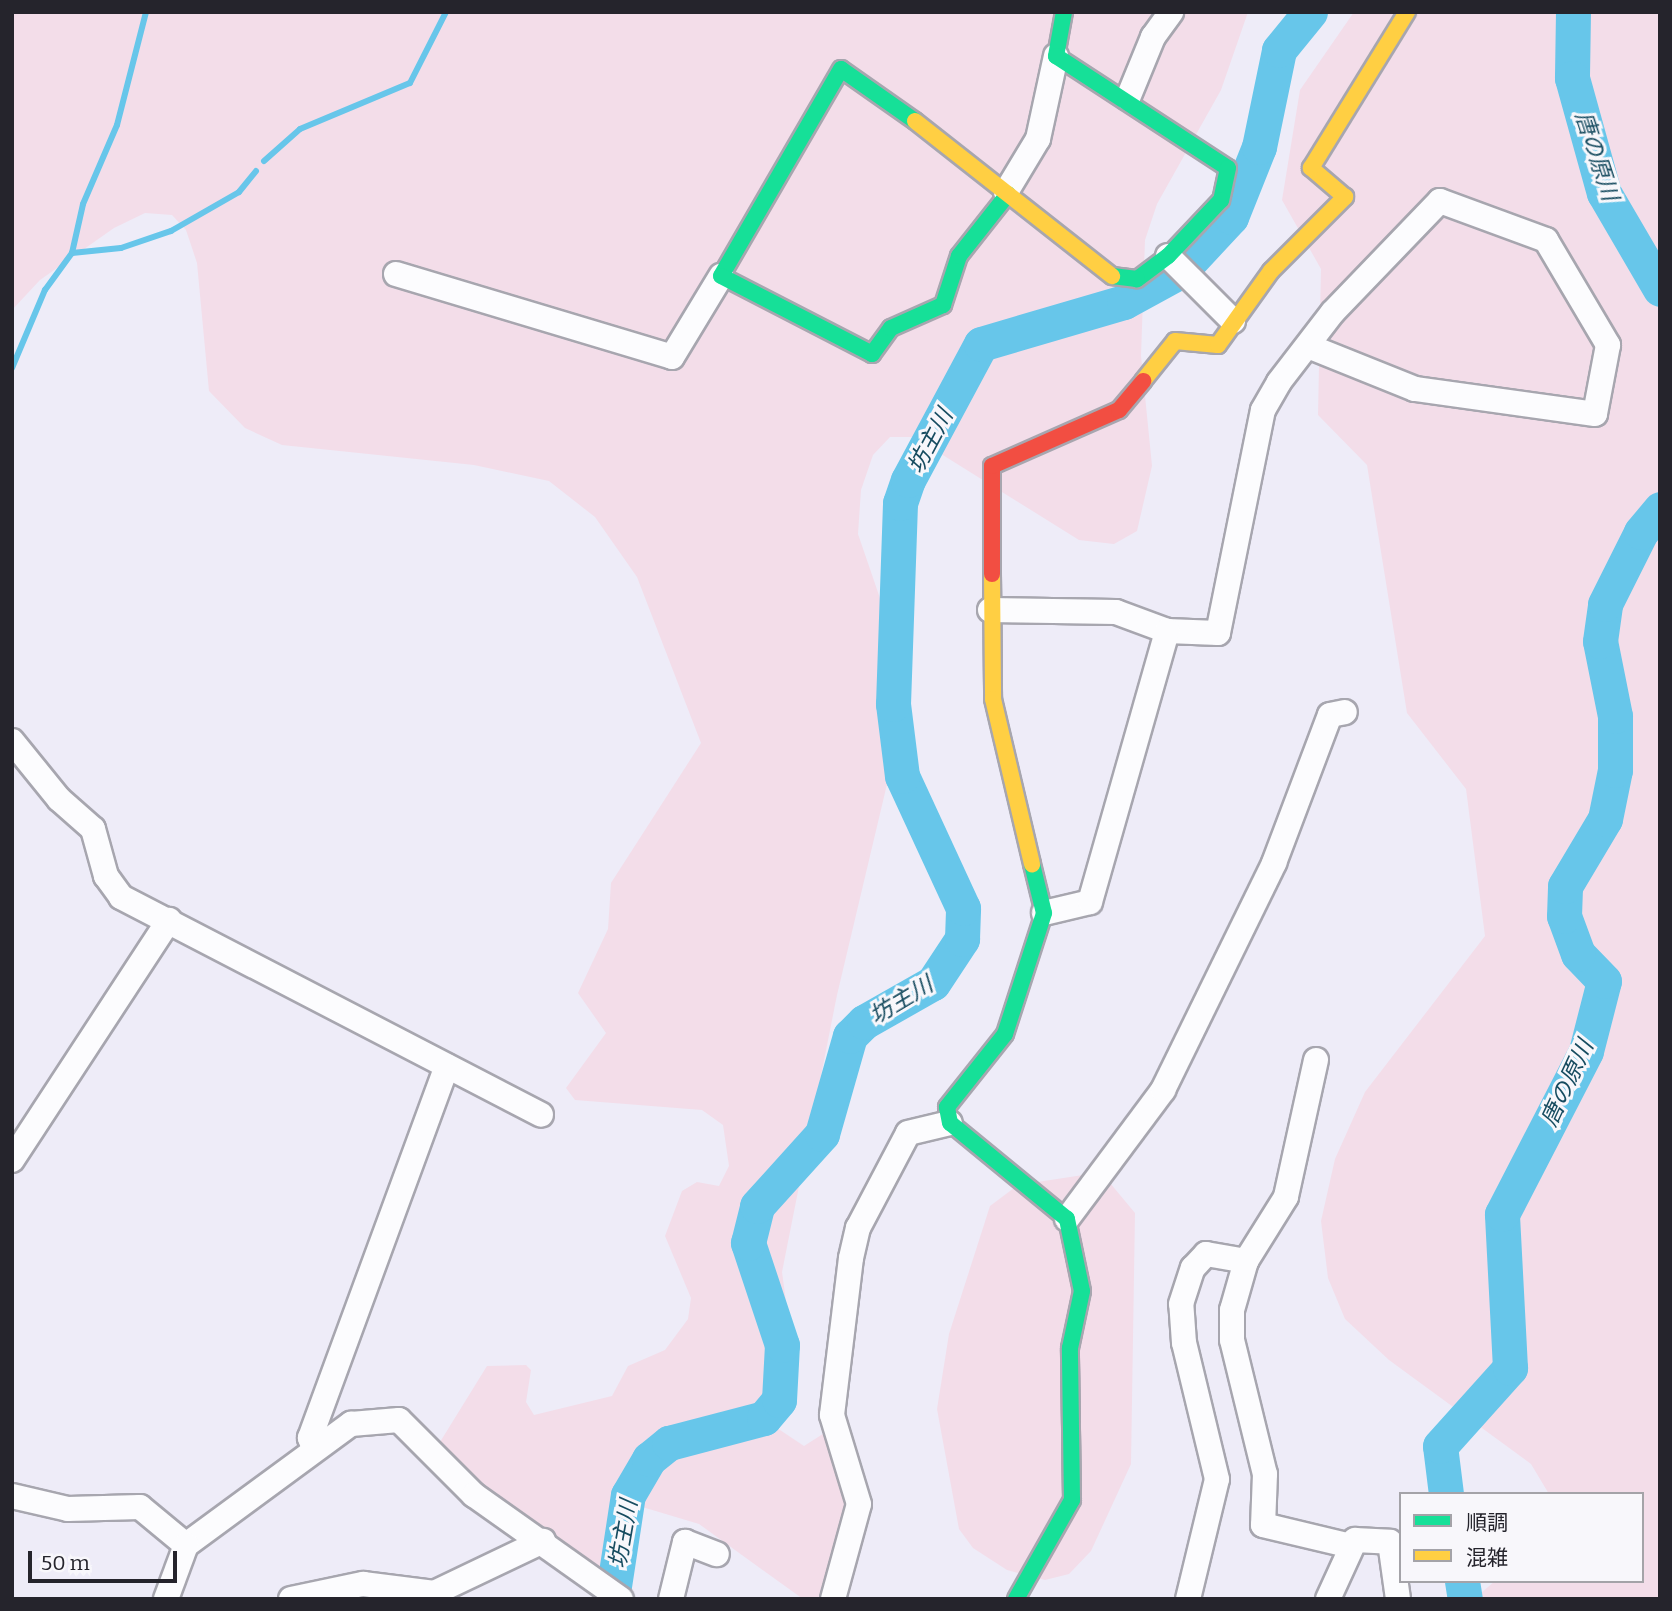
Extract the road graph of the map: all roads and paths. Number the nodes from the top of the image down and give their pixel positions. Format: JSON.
{"nodes":[{"id":1,"x":1064,"y":12,"type":"edge"},
{"id":2,"x":1171,"y":12,"type":"edge"},
{"id":3,"x":1408,"y":12,"type":"edge"},
{"id":4,"x":1056,"y":56,"type":"junction"},
{"id":5,"x":1128,"y":99,"type":"junction"},
{"id":6,"x":1007,"y":193,"type":"junction"},
{"id":7,"x":1168,"y":256,"type":"junction"},
{"id":8,"x":397,"y":274,"type":"dead end"},
{"id":9,"x":721,"y":275,"type":"junction"},
{"id":10,"x":1233,"y":321,"type":"junction"},
{"id":11,"x":1308,"y":346,"type":"junction"},
{"id":12,"x":990,"y":610,"type":"junction"},
{"id":13,"x":1167,"y":631,"type":"junction"},
{"id":14,"x":1345,"y":712,"type":"dead end"},
{"id":15,"x":12,"y":741,"type":"edge"},
{"id":16,"x":1044,"y":913,"type":"junction"},
{"id":17,"x":169,"y":920,"type":"junction"},
{"id":18,"x":1316,"y":1060,"type":"dead end"},
{"id":19,"x":447,"y":1066,"type":"junction"},
{"id":20,"x":541,"y":1115,"type":"dead end"},
{"id":21,"x":950,"y":1123,"type":"junction"},
{"id":22,"x":12,"y":1160,"type":"edge"},
{"id":23,"x":1067,"y":1219,"type":"junction"},
{"id":24,"x":1246,"y":1261,"type":"junction"},
{"id":25,"x":314,"y":1448,"type":"junction"},
{"id":26,"x":12,"y":1496,"type":"edge"},
{"id":27,"x":543,"y":1541,"type":"junction"},
{"id":28,"x":186,"y":1545,"type":"junction"},
{"id":29,"x":1351,"y":1546,"type":"junction"},
{"id":30,"x":717,"y":1554,"type":"dead end"},
{"id":31,"x":612,"y":1592,"type":"edge"},
{"id":32,"x":378,"y":1593,"type":"edge"},
{"id":33,"x":166,"y":1599,"type":"edge"},
{"id":34,"x":291,"y":1599,"type":"edge"},
{"id":35,"x":671,"y":1599,"type":"edge"},
{"id":36,"x":832,"y":1599,"type":"edge"},
{"id":37,"x":1016,"y":1599,"type":"edge"},
{"id":38,"x":1188,"y":1599,"type":"edge"},
{"id":39,"x":1328,"y":1599,"type":"edge"},
{"id":40,"x":1398,"y":1599,"type":"edge"}],
"edges":[{"from":1,"to":4,"type":"street"},
{"from":2,"to":5,"type":"street"},
{"from":3,"to":10,"type":"street"},
{"from":4,"to":5,"type":"street"},
{"from":4,"to":6,"type":"street"},
{"from":5,"to":7,"type":"street"},
{"from":6,"to":7,"type":"street"},
{"from":6,"to":9,"type":"street"},
{"from":6,"to":9,"type":"street"},
{"from":7,"to":10,"type":"street"},
{"from":8,"to":9,"type":"street"},
{"from":10,"to":12,"type":"street"},
{"from":11,"to":11,"type":"street"},
{"from":11,"to":13,"type":"street"},
{"from":12,"to":13,"type":"street"},
{"from":12,"to":16,"type":"street"},
{"from":13,"to":16,"type":"street"},
{"from":14,"to":23,"type":"street"},
{"from":15,"to":17,"type":"street"},
{"from":16,"to":21,"type":"street"},
{"from":17,"to":19,"type":"street"},
{"from":17,"to":22,"type":"street"},
{"from":18,"to":24,"type":"street"},
{"from":19,"to":20,"type":"street"},
{"from":19,"to":25,"type":"street"},
{"from":21,"to":23,"type":"street"},
{"from":21,"to":36,"type":"street"},
{"from":23,"to":37,"type":"street"},
{"from":24,"to":29,"type":"street"},
{"from":24,"to":38,"type":"street"},
{"from":25,"to":27,"type":"street"},
{"from":25,"to":28,"type":"street"},
{"from":26,"to":28,"type":"street"},
{"from":27,"to":31,"type":"street"},
{"from":27,"to":32,"type":"street"},
{"from":28,"to":33,"type":"street"},
{"from":29,"to":39,"type":"street"},
{"from":29,"to":40,"type":"street"},
{"from":30,"to":35,"type":"street"},
{"from":32,"to":34,"type":"street"}]}
